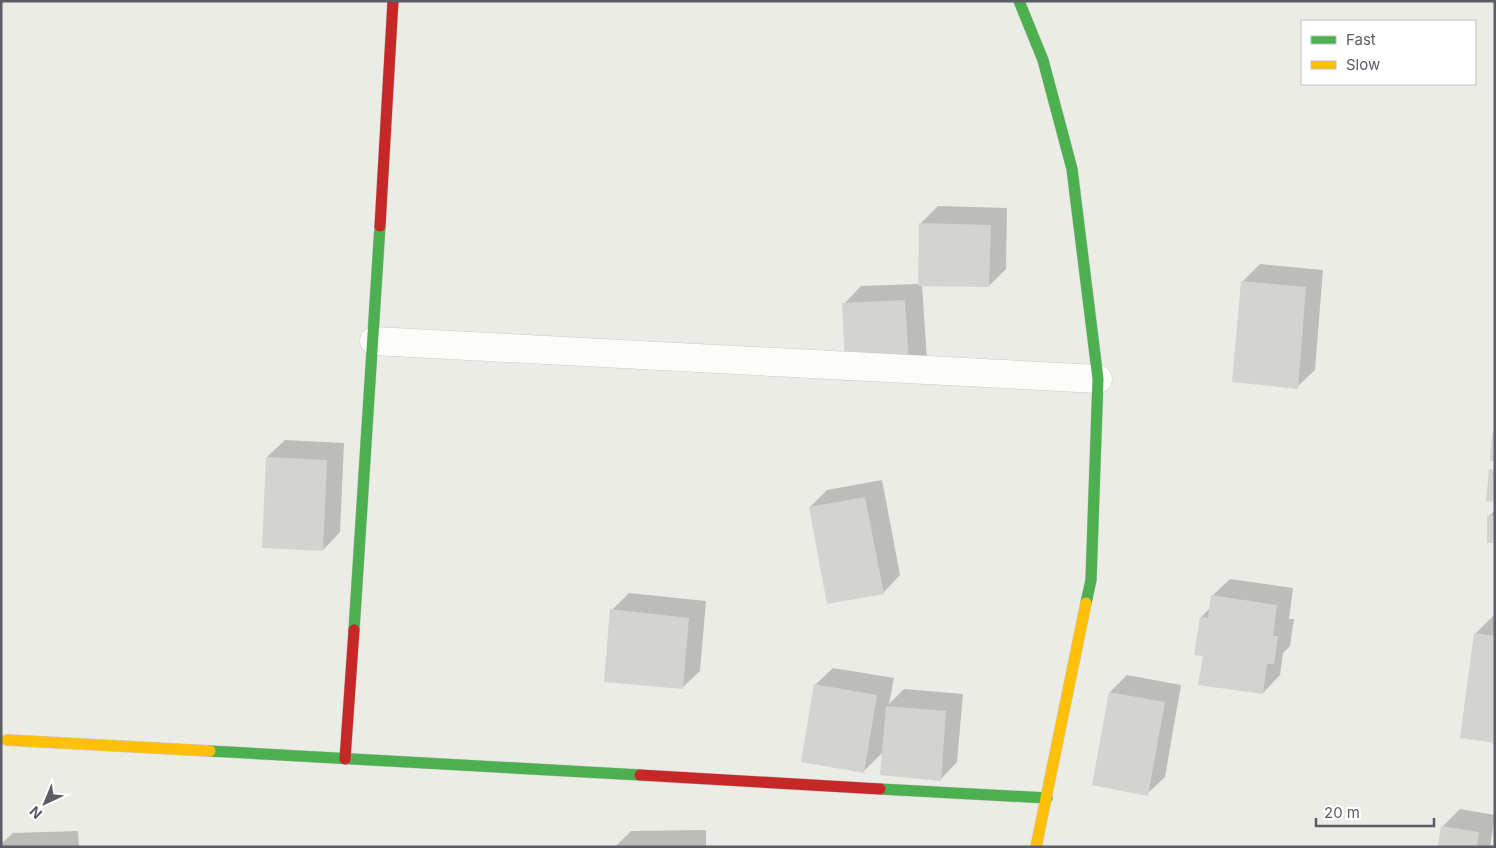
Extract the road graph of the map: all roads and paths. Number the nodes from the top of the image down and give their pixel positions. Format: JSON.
{"nodes":[{"id":1,"x":393,"y":1,"type":"edge"},
{"id":2,"x":1019,"y":1,"type":"edge"},
{"id":3,"x":374,"y":341,"type":"junction"},
{"id":4,"x":1098,"y":379,"type":"junction"},
{"id":5,"x":7,"y":740,"type":"dead end"},
{"id":6,"x":345,"y":759,"type":"junction"},
{"id":7,"x":1047,"y":798,"type":"junction"},
{"id":8,"x":1036,"y":847,"type":"edge"}],
"edges":[{"from":1,"to":3,"type":"street"},
{"from":2,"to":4,"type":"street"},
{"from":3,"to":4,"type":"street"},
{"from":3,"to":6,"type":"street"},
{"from":4,"to":7,"type":"street"},
{"from":5,"to":6,"type":"street"},
{"from":6,"to":7,"type":"street"},
{"from":7,"to":8,"type":"street"}]}
